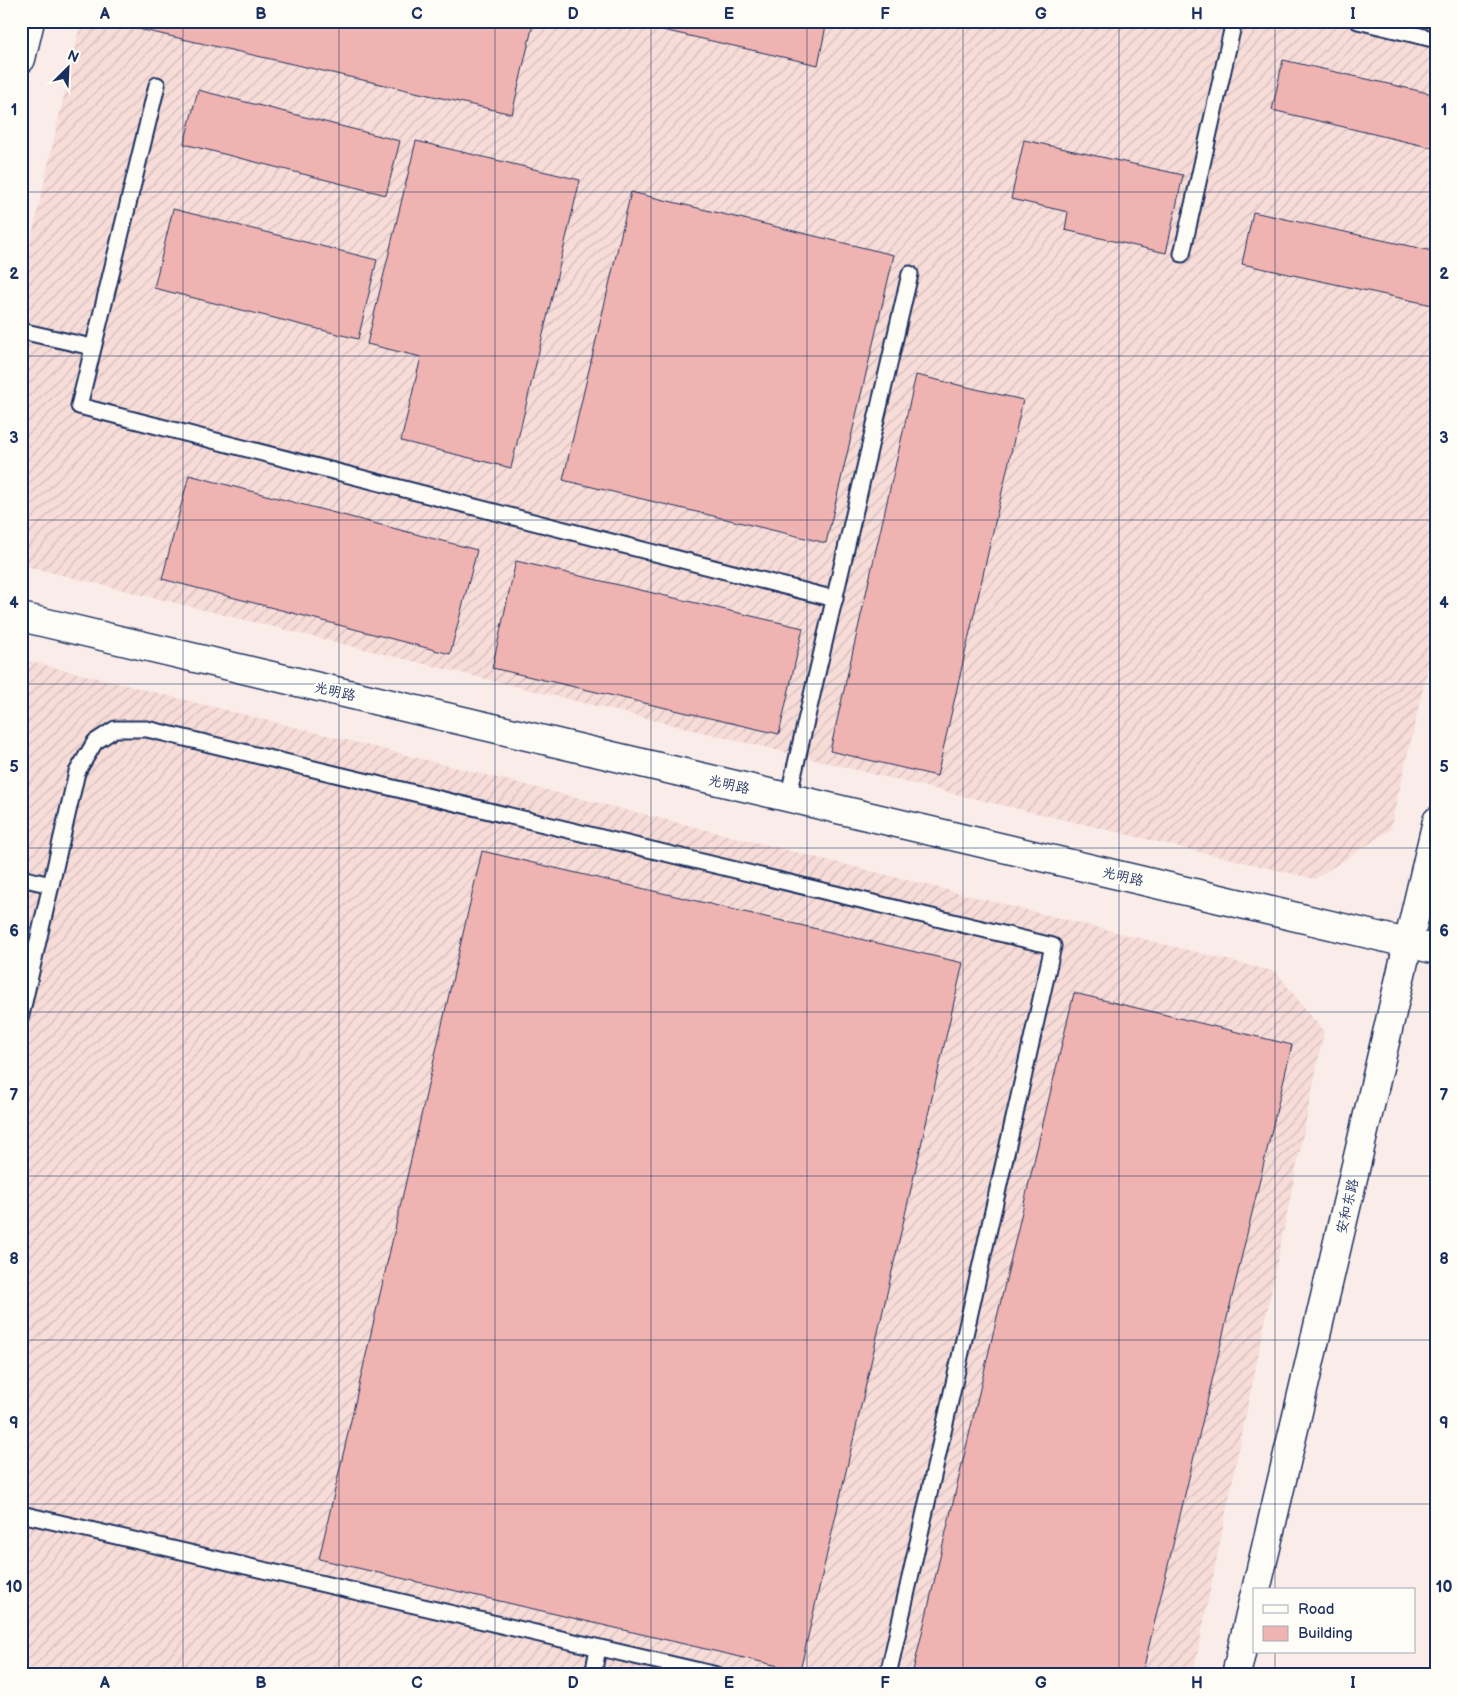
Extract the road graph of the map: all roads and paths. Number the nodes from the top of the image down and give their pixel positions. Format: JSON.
{"nodes":[{"id":1,"x":30,"y":21,"type":"edge"},
{"id":2,"x":1234,"y":21,"type":"edge"},
{"id":3,"x":1358,"y":21,"type":"edge"},
{"id":4,"x":1437,"y":40,"type":"edge"},
{"id":5,"x":21,"y":59,"type":"edge"},
{"id":6,"x":157,"y":85,"type":"dead end"},
{"id":7,"x":1182,"y":254,"type":"dead end"},
{"id":8,"x":910,"y":274,"type":"dead end"},
{"id":9,"x":21,"y":331,"type":"edge"},
{"id":10,"x":92,"y":347,"type":"junction"},
{"id":11,"x":834,"y":599,"type":"junction"},
{"id":12,"x":21,"y":618,"type":"edge"},
{"id":13,"x":788,"y":798,"type":"junction"},
{"id":14,"x":1437,"y":821,"type":"edge"},
{"id":15,"x":21,"y":878,"type":"edge"},
{"id":16,"x":51,"y":885,"type":"junction"},
{"id":17,"x":1409,"y":943,"type":"junction"},
{"id":18,"x":1437,"y":950,"type":"edge"},
{"id":19,"x":21,"y":1015,"type":"edge"},
{"id":20,"x":21,"y":1514,"type":"edge"},
{"id":21,"x":1256,"y":1588,"type":"edge"},
{"id":22,"x":1253,"y":1601,"type":"edge"},
{"id":23,"x":598,"y":1648,"type":"junction"},
{"id":24,"x":593,"y":1675,"type":"edge"},
{"id":25,"x":717,"y":1675,"type":"edge"},
{"id":26,"x":888,"y":1675,"type":"edge"},
{"id":27,"x":1236,"y":1675,"type":"edge"}],
"edges":[{"from":1,"to":5,"type":"street"},
{"from":2,"to":7,"type":"lane"},
{"from":3,"to":4,"type":"lane"},
{"from":6,"to":10,"type":"lane"},
{"from":8,"to":11,"type":"lane"},
{"from":9,"to":10,"type":"lane"},
{"from":10,"to":11,"type":"lane"},
{"from":11,"to":13,"type":"lane"},
{"from":12,"to":13,"type":"street","name":"光明路"},
{"from":13,"to":17,"type":"street","name":"光明路"},
{"from":14,"to":17,"type":"street","name":"安和东路"},
{"from":15,"to":16,"type":"lane"},
{"from":16,"to":19,"type":"lane"},
{"from":16,"to":26,"type":"lane"},
{"from":17,"to":18,"type":"street","name":"光明路"},
{"from":17,"to":21,"type":"street","name":"安和东路"},
{"from":20,"to":23,"type":"lane"},
{"from":22,"to":27,"type":"street"},
{"from":23,"to":24,"type":"lane"},
{"from":23,"to":25,"type":"lane"}]}
